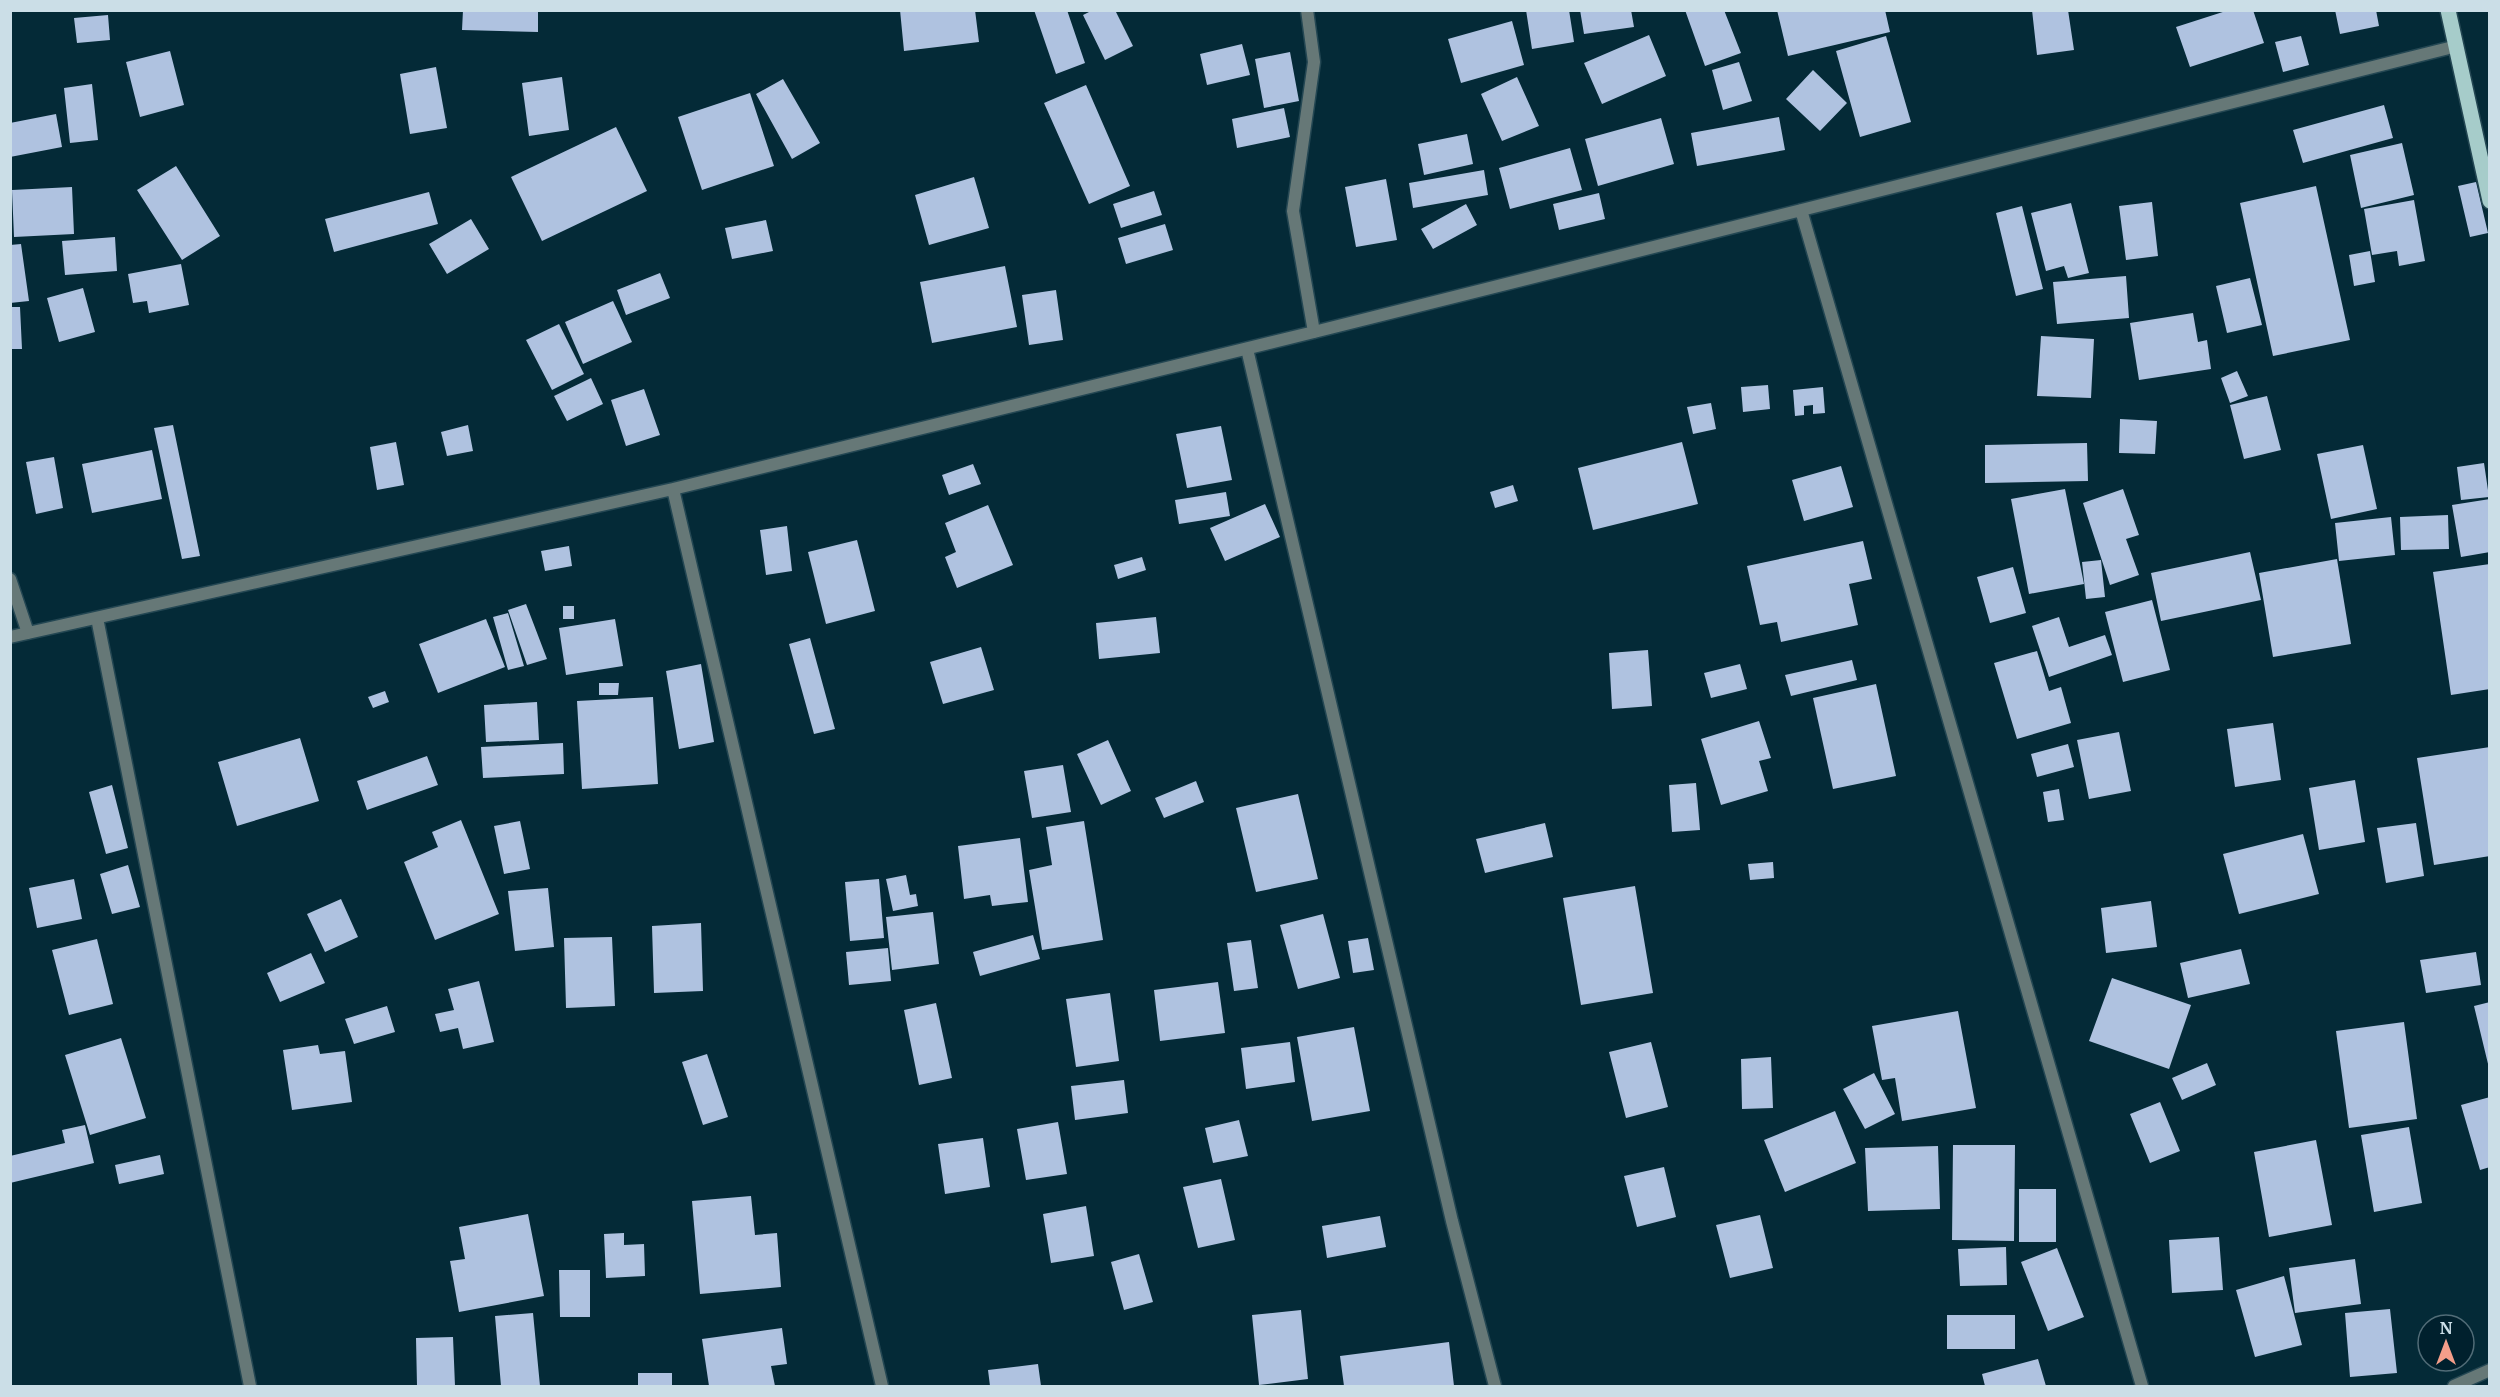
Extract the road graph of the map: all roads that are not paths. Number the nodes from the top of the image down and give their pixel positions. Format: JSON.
{"nodes":[{"id":1,"x":1306,"y":10,"type":"edge"},
{"id":2,"x":2448,"y":10,"type":"edge"},
{"id":3,"x":2457,"y":46,"type":"junction"},
{"id":4,"x":2490,"y":201,"type":"edge"},
{"id":5,"x":1801,"y":210,"type":"junction"},
{"id":6,"x":1314,"y":332,"type":"junction"},
{"id":7,"x":1247,"y":349,"type":"junction"},
{"id":8,"x":673,"y":489,"type":"junction"},
{"id":9,"x":10,"y":579,"type":"edge"},
{"id":10,"x":97,"y":618,"type":"junction"},
{"id":11,"x":28,"y":633,"type":"junction"},
{"id":12,"x":10,"y":637,"type":"edge"},
{"id":13,"x":2490,"y":1370,"type":"edge"},
{"id":14,"x":250,"y":1386,"type":"edge"},
{"id":15,"x":882,"y":1386,"type":"edge"},
{"id":16,"x":1495,"y":1386,"type":"edge"},
{"id":17,"x":2142,"y":1386,"type":"edge"},
{"id":18,"x":2454,"y":1386,"type":"edge"}],
"edges":[{"from":1,"to":6,"type":"street"},
{"from":2,"to":3,"type":"main road"},
{"from":3,"to":4,"type":"main road"},
{"from":3,"to":5,"type":"street"},
{"from":5,"to":6,"type":"street"},
{"from":5,"to":17,"type":"street"},
{"from":6,"to":7,"type":"street"},
{"from":7,"to":8,"type":"street"},
{"from":7,"to":16,"type":"street"},
{"from":8,"to":10,"type":"street"},
{"from":8,"to":15,"type":"street"},
{"from":9,"to":11,"type":"street"},
{"from":10,"to":11,"type":"street"},
{"from":10,"to":14,"type":"street"},
{"from":11,"to":12,"type":"street"},
{"from":13,"to":18,"type":"street"}]}
